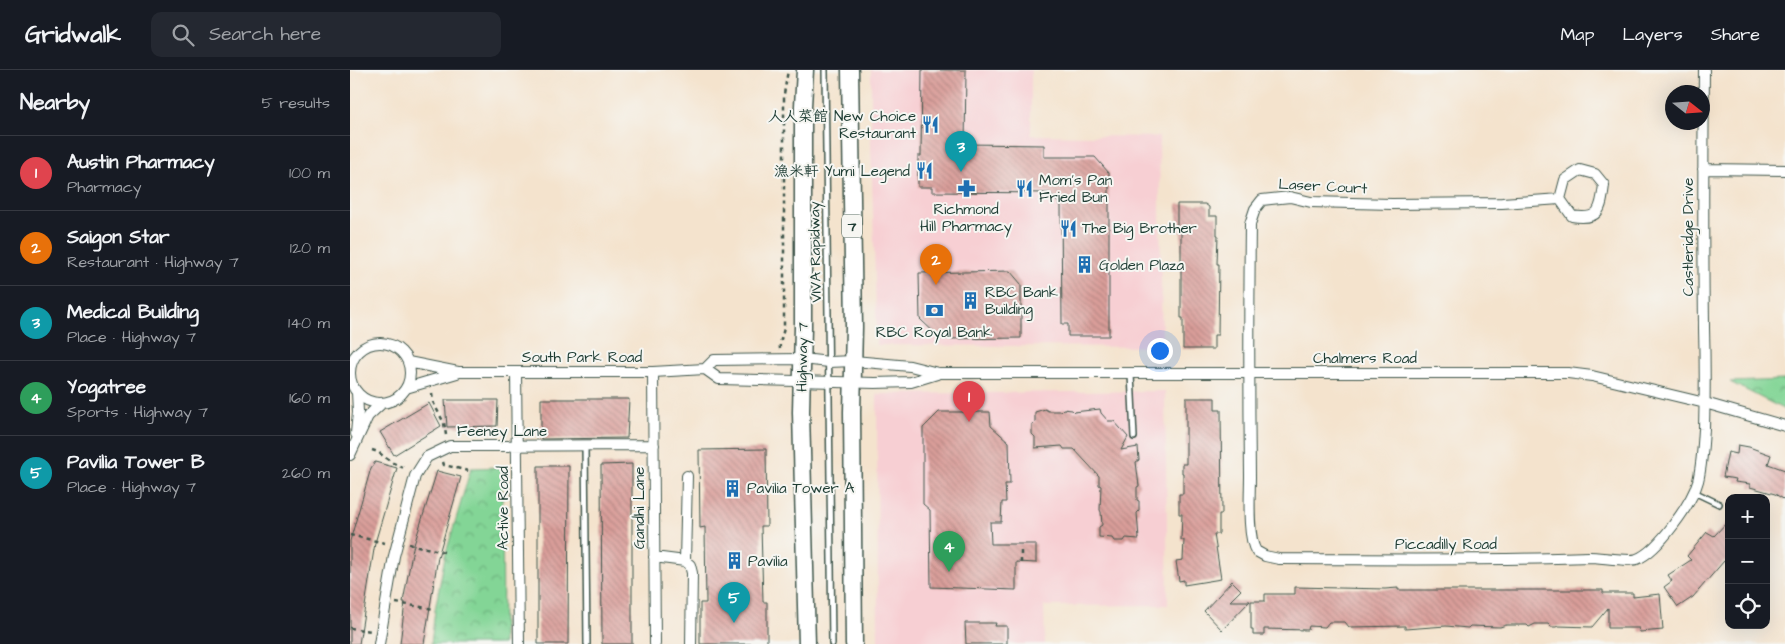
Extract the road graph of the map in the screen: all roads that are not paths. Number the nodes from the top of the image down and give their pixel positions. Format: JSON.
{"nodes":[{"id":1,"x":805,"y":70,"type":"edge"},
{"id":2,"x":825,"y":70,"type":"edge"},
{"id":3,"x":850,"y":70,"type":"edge"},
{"id":4,"x":1704,"y":70,"type":"edge"},
{"id":5,"x":1703,"y":170,"type":"junction"},
{"id":6,"x":1785,"y":170,"type":"edge"},
{"id":7,"x":1560,"y":198,"type":"junction"},
{"id":8,"x":803,"y":359,"type":"junction"},
{"id":9,"x":854,"y":361,"type":"junction"},
{"id":10,"x":408,"y":362,"type":"junction"},
{"id":11,"x":829,"y":362,"type":"junction"},
{"id":12,"x":705,"y":369,"type":"junction"},
{"id":13,"x":458,"y":372,"type":"junction"},
{"id":14,"x":516,"y":372,"type":"junction"},
{"id":15,"x":653,"y":372,"type":"junction"},
{"id":16,"x":938,"y":373,"type":"junction"},
{"id":17,"x":1131,"y":374,"type":"junction"},
{"id":18,"x":1248,"y":374,"type":"junction"},
{"id":19,"x":802,"y":381,"type":"junction"},
{"id":20,"x":830,"y":382,"type":"junction"},
{"id":21,"x":853,"y":383,"type":"junction"},
{"id":22,"x":406,"y":388,"type":"junction"},
{"id":23,"x":357,"y":392,"type":"junction"},
{"id":24,"x":1705,"y":403,"type":"junction"},
{"id":25,"x":382,"y":404,"type":"junction"},
{"id":26,"x":1785,"y":426,"type":"edge"},
{"id":27,"x":1134,"y":436,"type":"dead end"},
{"id":28,"x":355,"y":442,"type":"junction"},
{"id":29,"x":654,"y":445,"type":"junction"},
{"id":30,"x":517,"y":446,"type":"junction"},
{"id":31,"x":585,"y":446,"type":"junction"},
{"id":32,"x":350,"y":455,"type":"edge"},
{"id":33,"x":687,"y":476,"type":"dead end"},
{"id":34,"x":1693,"y":492,"type":"junction"},
{"id":35,"x":1719,"y":504,"type":"dead end"},
{"id":36,"x":654,"y":557,"type":"junction"},
{"id":37,"x":685,"y":561,"type":"junction"},
{"id":38,"x":380,"y":644,"type":"edge"},
{"id":39,"x":519,"y":644,"type":"edge"},
{"id":40,"x":587,"y":644,"type":"edge"},
{"id":41,"x":655,"y":644,"type":"edge"},
{"id":42,"x":691,"y":644,"type":"edge"},
{"id":43,"x":807,"y":644,"type":"edge"},
{"id":44,"x":832,"y":644,"type":"edge"},
{"id":45,"x":854,"y":644,"type":"edge"}],
"edges":[{"from":1,"to":8,"type":"main road","name":"Highway 7"},
{"from":2,"to":11,"type":"lane","name":"VIVA Rapidway"},
{"from":3,"to":9,"type":"main road","number":"7"},
{"from":4,"to":5,"type":"street","name":"Castleridge Drive"},
{"from":5,"to":6,"type":"street"},
{"from":5,"to":24,"type":"street","name":"Castleridge Drive"},
{"from":7,"to":7,"type":"street"},
{"from":7,"to":18,"type":"street","name":"Laser Court"},
{"from":8,"to":11,"type":"street","name":"South Park Road"},
{"from":8,"to":12,"type":"street","name":"South Park Road"},
{"from":8,"to":19,"type":"main road","name":"Highway 7"},
{"from":9,"to":11,"type":"street","name":"South Park Road"},
{"from":9,"to":16,"type":"street","name":"Chalmers Road"},
{"from":9,"to":21,"type":"main road","number":"7"},
{"from":10,"to":13,"type":"street","name":"South Park Road"},
{"from":10,"to":22,"type":"street"},
{"from":10,"to":23,"type":"street"},
{"from":11,"to":20,"type":"lane","name":"VIVA Rapidway"},
{"from":12,"to":15,"type":"street","name":"South Park Road"},
{"from":12,"to":19,"type":"street","name":"South Park Road"},
{"from":13,"to":14,"type":"street","name":"South Park Road"},
{"from":13,"to":22,"type":"street","name":"South Park Road"},
{"from":14,"to":15,"type":"street","name":"South Park Road"},
{"from":14,"to":30,"type":"street","name":"Active Road"},
{"from":15,"to":29,"type":"street","name":"Gandhi Lane"},
{"from":16,"to":17,"type":"street","name":"Chalmers Road"},
{"from":16,"to":21,"type":"street","name":"Chalmers Road"},
{"from":17,"to":18,"type":"street","name":"Chalmers Road"},
{"from":17,"to":27,"type":"lane"},
{"from":18,"to":24,"type":"street","name":"Chalmers Road"},
{"from":18,"to":34,"type":"street","name":"Piccadilly Road"},
{"from":19,"to":20,"type":"street","name":"Chalmers Road"},
{"from":19,"to":43,"type":"main road","name":"Highway 7"},
{"from":20,"to":21,"type":"street","name":"Chalmers Road"},
{"from":20,"to":44,"type":"lane","name":"VIVA Rapidway"},
{"from":21,"to":45,"type":"main road","number":"7"},
{"from":22,"to":25,"type":"street"},
{"from":23,"to":25,"type":"street"},
{"from":23,"to":28,"type":"street"},
{"from":24,"to":26,"type":"street","name":"Chalmers Road"},
{"from":24,"to":34,"type":"street","name":"Piccadilly Road"},
{"from":25,"to":28,"type":"street"},
{"from":28,"to":32,"type":"street"},
{"from":29,"to":31,"type":"street","name":"Feeney Lane"},
{"from":29,"to":36,"type":"street","name":"Gandhi Lane"},
{"from":30,"to":31,"type":"street","name":"Feeney Lane"},
{"from":30,"to":38,"type":"street","name":"Feeney Lane"},
{"from":30,"to":39,"type":"street","name":"Active Road"},
{"from":31,"to":40,"type":"lane"},
{"from":33,"to":37,"type":"street"},
{"from":34,"to":35,"type":"lane"},
{"from":36,"to":37,"type":"street"},
{"from":36,"to":41,"type":"street","name":"Gandhi Lane"},
{"from":37,"to":42,"type":"street"}]}
